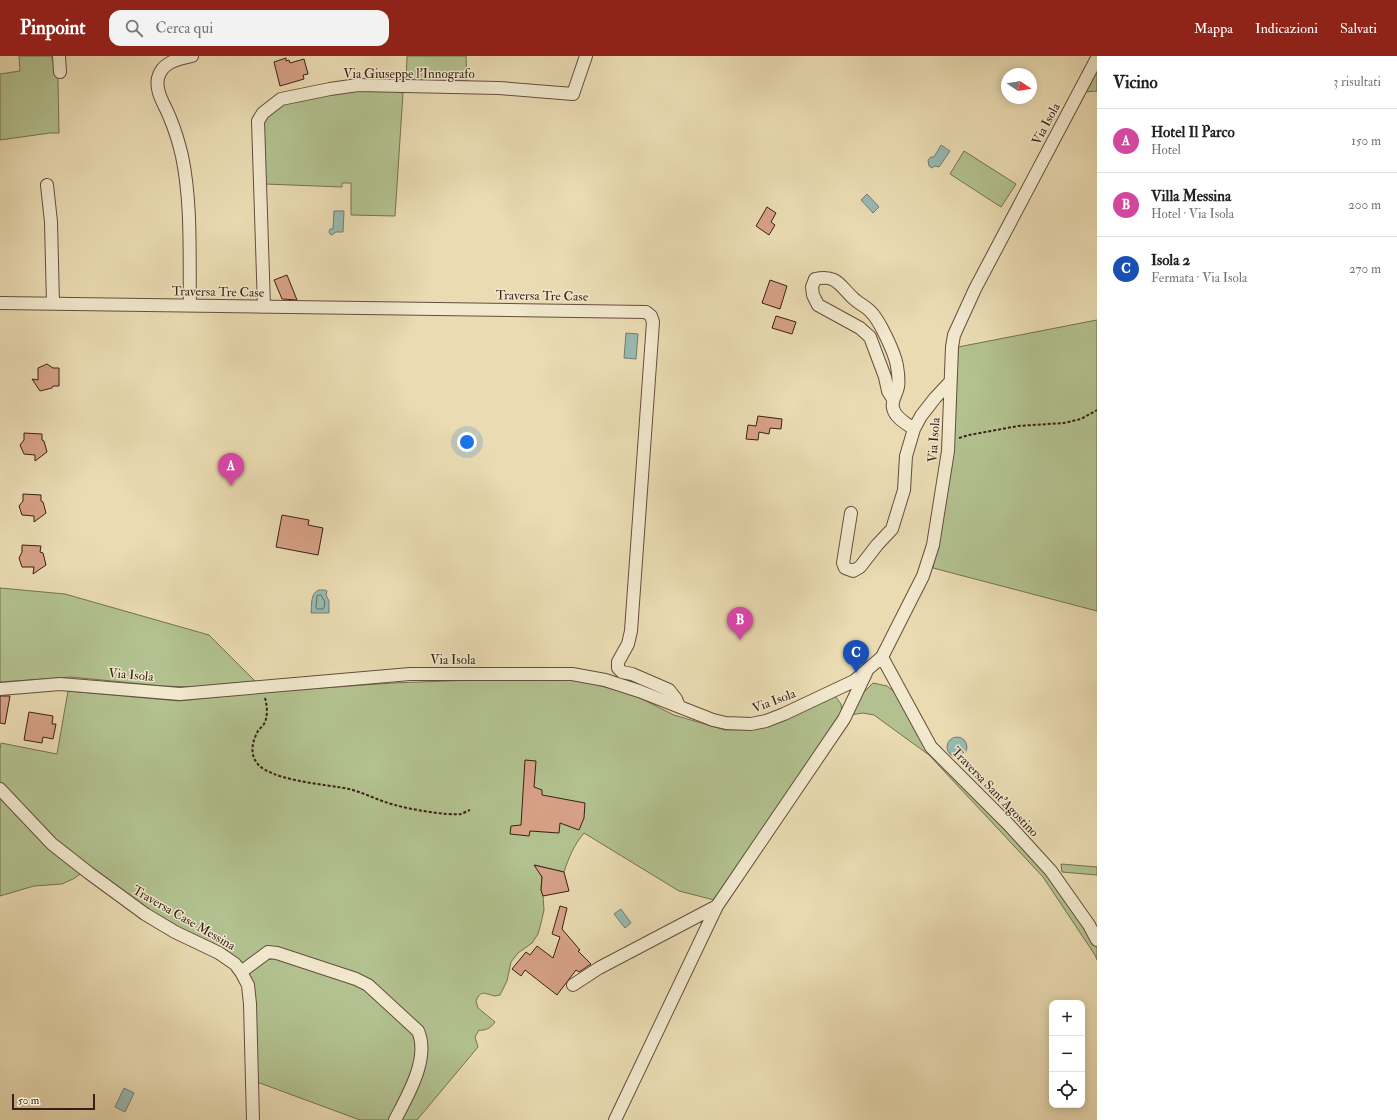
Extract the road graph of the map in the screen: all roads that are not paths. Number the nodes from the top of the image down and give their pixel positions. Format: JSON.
{"nodes":[{"id":1,"x":59,"y":56,"type":"edge"},
{"id":2,"x":192,"y":56,"type":"edge"},
{"id":3,"x":586,"y":56,"type":"edge"},
{"id":4,"x":1097,"y":58,"type":"edge"},
{"id":5,"x":60,"y":72,"type":"dead end"},
{"id":6,"x":47,"y":185,"type":"dead end"},
{"id":7,"x":0,"y":303,"type":"edge"},
{"id":8,"x":52,"y":304,"type":"junction"},
{"id":9,"x":190,"y":305,"type":"junction"},
{"id":10,"x":264,"y":307,"type":"junction"},
{"id":11,"x":950,"y":382,"type":"junction"},
{"id":12,"x":893,"y":398,"type":"junction"},
{"id":13,"x":914,"y":429,"type":"junction"},
{"id":14,"x":851,"y":513,"type":"dead end"},
{"id":15,"x":882,"y":657,"type":"junction"},
{"id":16,"x":868,"y":670,"type":"junction"},
{"id":17,"x":0,"y":689,"type":"edge"},
{"id":18,"x":679,"y":706,"type":"junction"},
{"id":19,"x":0,"y":789,"type":"edge"},
{"id":20,"x":717,"y":906,"type":"junction"},
{"id":21,"x":1097,"y":940,"type":"edge"},
{"id":22,"x":241,"y":972,"type":"junction"},
{"id":23,"x":573,"y":985,"type":"dead end"},
{"id":24,"x":253,"y":1120,"type":"edge"},
{"id":25,"x":395,"y":1120,"type":"edge"},
{"id":26,"x":615,"y":1120,"type":"edge"}],
"edges":[{"from":1,"to":5,"type":"street"},
{"from":2,"to":9,"type":"street"},
{"from":3,"to":10,"type":"street","name":"Via Giuseppe l'Innografo"},
{"from":4,"to":11,"type":"street","name":"Via Isola"},
{"from":6,"to":8,"type":"street"},
{"from":7,"to":8,"type":"street","name":"Traversa Tre Case"},
{"from":8,"to":9,"type":"street","name":"Traversa Tre Case"},
{"from":9,"to":10,"type":"street","name":"Traversa Tre Case"},
{"from":10,"to":18,"type":"street","name":"Traversa Tre Case"},
{"from":11,"to":13,"type":"street"},
{"from":11,"to":15,"type":"street","name":"Via Isola"},
{"from":12,"to":12,"type":"street"},
{"from":12,"to":13,"type":"street"},
{"from":13,"to":14,"type":"street"},
{"from":15,"to":16,"type":"street","name":"Via Isola"},
{"from":15,"to":21,"type":"street","name":"Traversa Sant'Agostino"},
{"from":16,"to":18,"type":"street","name":"Via Isola"},
{"from":16,"to":20,"type":"street"},
{"from":17,"to":18,"type":"street","name":"Via Isola"},
{"from":19,"to":22,"type":"street","name":"Traversa Case Messina"},
{"from":20,"to":23,"type":"street"},
{"from":20,"to":26,"type":"street"},
{"from":22,"to":24,"type":"street","name":"Traversa Case Messina"},
{"from":22,"to":25,"type":"street"}]}
